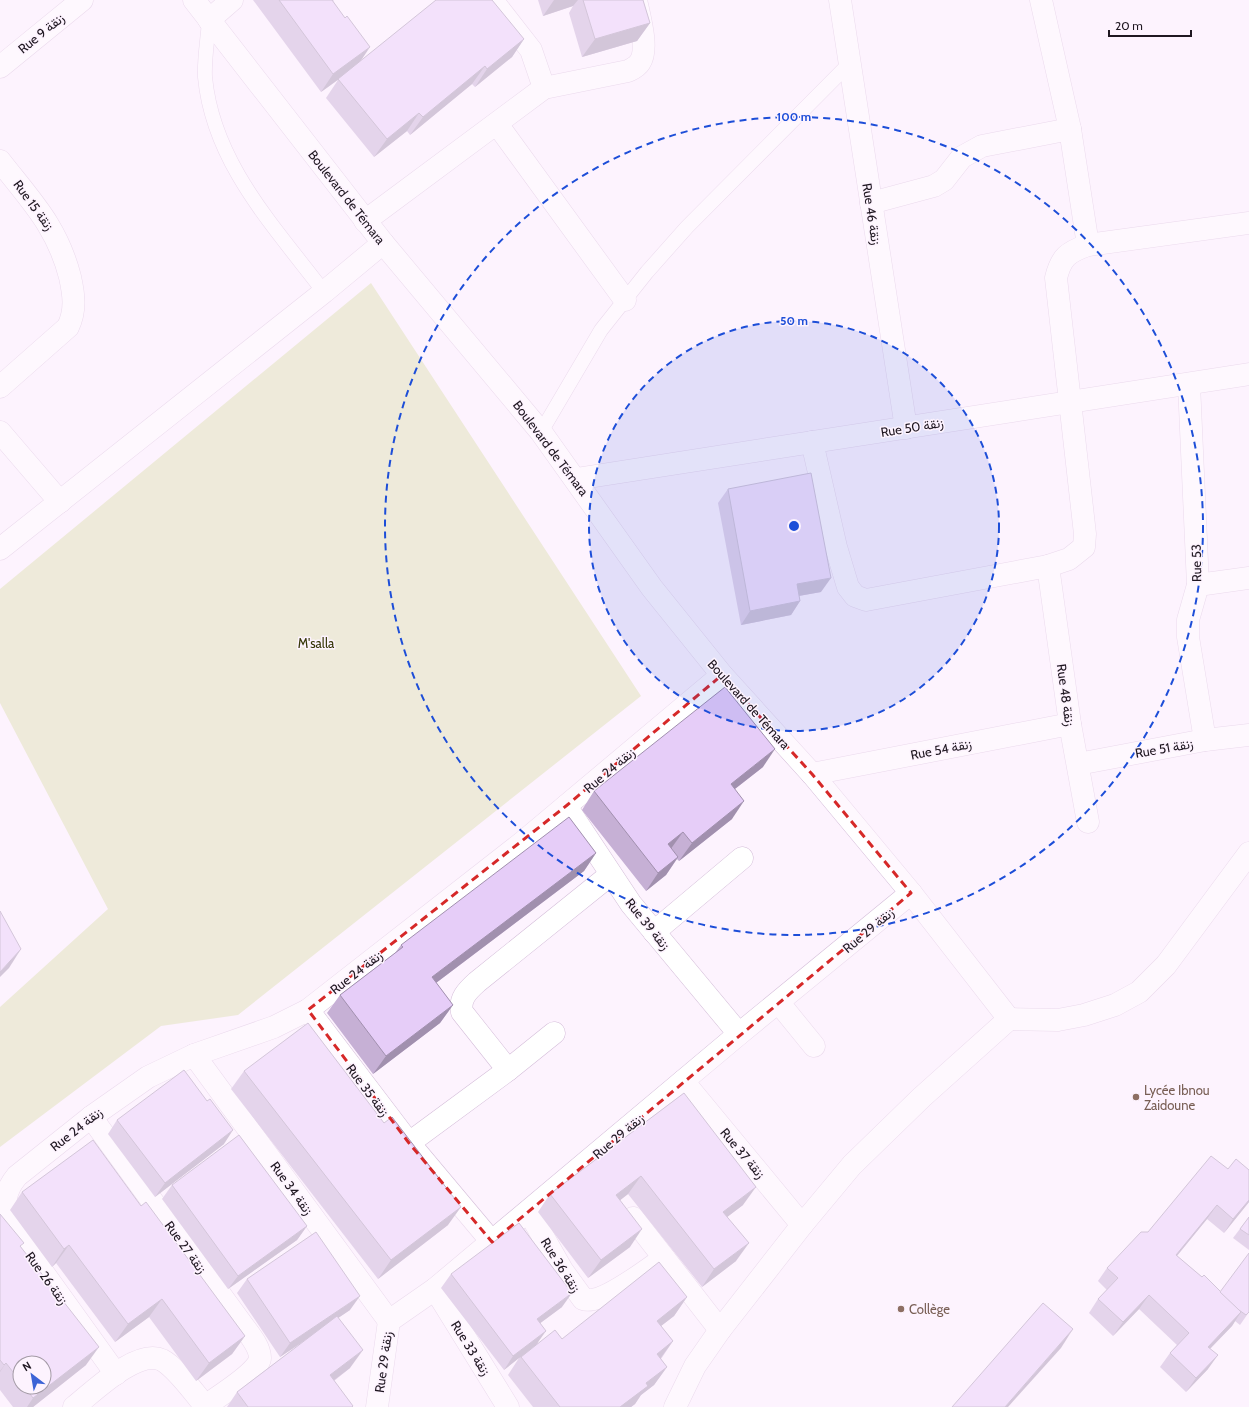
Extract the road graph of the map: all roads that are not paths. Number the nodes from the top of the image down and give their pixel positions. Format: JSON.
{"nodes":[{"id":1,"x":82,"y":0,"type":"edge"},
{"id":2,"x":194,"y":0,"type":"edge"},
{"id":3,"x":232,"y":0,"type":"edge"},
{"id":4,"x":492,"y":0,"type":"edge"},
{"id":5,"x":636,"y":0,"type":"edge"},
{"id":6,"x":840,"y":0,"type":"edge"},
{"id":7,"x":1041,"y":0,"type":"edge"},
{"id":8,"x":210,"y":20,"type":"junction"},
{"id":9,"x":850,"y":63,"type":"junction"},
{"id":10,"x":0,"y":67,"type":"edge"},
{"id":11,"x":544,"y":88,"type":"junction"},
{"id":12,"x":497,"y":124,"type":"junction"},
{"id":13,"x":1070,"y":129,"type":"junction"},
{"id":14,"x":0,"y":161,"type":"edge"},
{"id":15,"x":870,"y":203,"type":"junction"},
{"id":16,"x":366,"y":221,"type":"junction"},
{"id":17,"x":1249,"y":223,"type":"edge"},
{"id":18,"x":383,"y":243,"type":"junction"},
{"id":19,"x":1088,"y":245,"type":"junction"},
{"id":20,"x":324,"y":292,"type":"junction"},
{"id":21,"x":625,"y":300,"type":"junction"},
{"id":22,"x":1249,"y":374,"type":"edge"},
{"id":23,"x":1189,"y":384,"type":"junction"},
{"id":24,"x":0,"y":387,"type":"edge"},
{"id":25,"x":1070,"y":402,"type":"junction"},
{"id":26,"x":906,"y":428,"type":"junction"},
{"id":27,"x":0,"y":432,"type":"edge"},
{"id":28,"x":541,"y":432,"type":"junction"},
{"id":29,"x":812,"y":442,"type":"junction"},
{"id":30,"x":576,"y":479,"type":"junction"},
{"id":31,"x":60,"y":502,"type":"junction"},
{"id":32,"x":0,"y":549,"type":"edge"},
{"id":33,"x":1048,"y":566,"type":"junction"},
{"id":34,"x":1249,"y":578,"type":"edge"},
{"id":35,"x":1198,"y":585,"type":"junction"},
{"id":36,"x":722,"y":675,"type":"junction"},
{"id":37,"x":1070,"y":724,"type":"junction"},
{"id":38,"x":1249,"y":735,"type":"edge"},
{"id":39,"x":1205,"y":740,"type":"junction"},
{"id":40,"x":1078,"y":764,"type":"junction"},
{"id":41,"x":812,"y":774,"type":"junction"},
{"id":42,"x":566,"y":806,"type":"junction"},
{"id":43,"x":1088,"y":822,"type":"dead end"},
{"id":44,"x":1249,"y":853,"type":"edge"},
{"id":45,"x":742,"y":858,"type":"dead end"},
{"id":46,"x":610,"y":875,"type":"junction"},
{"id":47,"x":912,"y":893,"type":"junction"},
{"id":48,"x":654,"y":932,"type":"junction"},
{"id":49,"x":780,"y":1003,"type":"junction"},
{"id":50,"x":308,"y":1010,"type":"junction"},
{"id":51,"x":1009,"y":1019,"type":"junction"},
{"id":52,"x":554,"y":1033,"type":"dead end"},
{"id":53,"x":739,"y":1034,"type":"junction"},
{"id":54,"x":814,"y":1046,"type":"dead end"},
{"id":55,"x":194,"y":1055,"type":"junction"},
{"id":56,"x":508,"y":1070,"type":"junction"},
{"id":57,"x":683,"y":1081,"type":"junction"},
{"id":58,"x":91,"y":1117,"type":"junction"},
{"id":59,"x":409,"y":1143,"type":"junction"},
{"id":60,"x":3,"y":1200,"type":"edge"},
{"id":61,"x":528,"y":1212,"type":"junction"},
{"id":62,"x":633,"y":1218,"type":"edge"},
{"id":63,"x":802,"y":1225,"type":"junction"},
{"id":64,"x":20,"y":1241,"type":"joint"},
{"id":65,"x":492,"y":1242,"type":"junction"},
{"id":66,"x":664,"y":1258,"type":"junction"},
{"id":67,"x":435,"y":1290,"type":"junction"},
{"id":68,"x":389,"y":1321,"type":"junction"},
{"id":69,"x":720,"y":1330,"type":"junction"},
{"id":70,"x":116,"y":1374,"type":"junction"},
{"id":71,"x":205,"y":1406,"type":"edge"},
{"id":72,"x":74,"y":1407,"type":"edge"},
{"id":73,"x":377,"y":1407,"type":"edge"},
{"id":74,"x":508,"y":1407,"type":"edge"},
{"id":75,"x":675,"y":1407,"type":"edge"}],
"edges":[{"from":1,"to":10,"type":"street","name":"Rue 9 زنقة"},
{"from":2,"to":8,"type":"street","name":"Boulevard de Témara"},
{"from":3,"to":8,"type":"street"},
{"from":4,"to":11,"type":"street"},
{"from":5,"to":11,"type":"street"},
{"from":6,"to":9,"type":"street","name":"Rue 46 زنقة"},
{"from":7,"to":13,"type":"street"},
{"from":8,"to":16,"type":"street","name":"Boulevard de Témara"},
{"from":8,"to":20,"type":"lane"},
{"from":9,"to":15,"type":"street","name":"Rue 46 زنقة"},
{"from":9,"to":21,"type":"lane"},
{"from":11,"to":12,"type":"street"},
{"from":12,"to":16,"type":"street"},
{"from":12,"to":21,"type":"street"},
{"from":13,"to":15,"type":"street"},
{"from":13,"to":19,"type":"street"},
{"from":14,"to":24,"type":"street","name":"Rue 15 زنقة"},
{"from":15,"to":26,"type":"street","name":"Rue 46 زنقة"},
{"from":16,"to":18,"type":"street","name":"Boulevard de Témara"},
{"from":17,"to":19,"type":"street"},
{"from":18,"to":20,"type":"street"},
{"from":18,"to":28,"type":"street","name":"Boulevard de Témara"},
{"from":19,"to":25,"type":"street"},
{"from":20,"to":31,"type":"street"},
{"from":21,"to":28,"type":"lane"},
{"from":22,"to":23,"type":"street","name":"Rue 50 زنقة"},
{"from":23,"to":25,"type":"street","name":"Rue 50 زنقة"},
{"from":23,"to":35,"type":"street","name":"Rue 53"},
{"from":25,"to":26,"type":"street","name":"Rue 50 زنقة"},
{"from":25,"to":33,"type":"street"},
{"from":26,"to":29,"type":"street","name":"Rue 50 زنقة"},
{"from":27,"to":31,"type":"street"},
{"from":28,"to":30,"type":"street","name":"Boulevard de Témara"},
{"from":29,"to":30,"type":"street","name":"Rue 50 زنقة"},
{"from":29,"to":33,"type":"street"},
{"from":30,"to":36,"type":"street","name":"Boulevard de Témara"},
{"from":31,"to":32,"type":"street"},
{"from":33,"to":37,"type":"street","name":"Rue 48 زنقة"},
{"from":34,"to":35,"type":"street"},
{"from":35,"to":39,"type":"street","name":"Rue 53"},
{"from":36,"to":41,"type":"street","name":"Boulevard de Témara"},
{"from":36,"to":42,"type":"street","name":"Rue 24 زنقة"},
{"from":37,"to":40,"type":"street","name":"Rue 48 زنقة"},
{"from":37,"to":41,"type":"street","name":"Rue 54 زنقة"},
{"from":38,"to":39,"type":"street","name":"Rue 51 زنقة"},
{"from":39,"to":40,"type":"street","name":"Rue 51 زنقة"},
{"from":40,"to":43,"type":"street","name":"Rue 48 زنقة"},
{"from":41,"to":47,"type":"street","name":"Boulevard de Témara"},
{"from":42,"to":46,"type":"street","name":"Rue 39 زنقة"},
{"from":42,"to":50,"type":"street","name":"Rue 24 زنقة"},
{"from":44,"to":51,"type":"street"},
{"from":45,"to":48,"type":"street"},
{"from":46,"to":48,"type":"street","name":"Rue 39 زنقة"},
{"from":46,"to":56,"type":"street"},
{"from":47,"to":49,"type":"street","name":"Rue 29 زنقة"},
{"from":47,"to":51,"type":"street","name":"Boulevard de Témara"},
{"from":48,"to":53,"type":"street","name":"Rue 39 زنقة"},
{"from":49,"to":53,"type":"street","name":"Rue 29 زنقة"},
{"from":49,"to":54,"type":"street"},
{"from":50,"to":55,"type":"street","name":"Rue 24 زنقة"},
{"from":50,"to":59,"type":"street","name":"Rue 35 زنقة"},
{"from":51,"to":63,"type":"street"},
{"from":52,"to":56,"type":"street"},
{"from":53,"to":57,"type":"street","name":"Rue 29 زنقة"},
{"from":55,"to":58,"type":"street","name":"Rue 24 زنقة"},
{"from":55,"to":68,"type":"street","name":"Rue 34 زنقة"},
{"from":56,"to":59,"type":"street"},
{"from":57,"to":61,"type":"street","name":"Rue 29 زنقة"},
{"from":57,"to":63,"type":"street","name":"Rue 37 زنقة"},
{"from":58,"to":60,"type":"street","name":"Rue 24 زنقة"},
{"from":58,"to":71,"type":"street","name":"Rue 27 زنقة"},
{"from":59,"to":65,"type":"street","name":"Rue 35 زنقة"},
{"from":60,"to":64,"type":"street","name":"Rue 24 زنقة"},
{"from":61,"to":65,"type":"street","name":"Rue 29 زنقة"},
{"from":61,"to":66,"type":"street","name":"Rue 36 زنقة"},
{"from":62,"to":66,"type":"street"},
{"from":63,"to":69,"type":"street"},
{"from":64,"to":70,"type":"street","name":"Rue 26 زنقة"},
{"from":65,"to":67,"type":"street","name":"Rue 29 زنقة"},
{"from":66,"to":69,"type":"street"},
{"from":67,"to":68,"type":"street","name":"Rue 29 زنقة"},
{"from":67,"to":74,"type":"street","name":"Rue 33 زنقة"},
{"from":68,"to":73,"type":"street","name":"Rue 29 زنقة"},
{"from":69,"to":75,"type":"street"},
{"from":70,"to":71,"type":"street"},
{"from":70,"to":72,"type":"street"}]}
